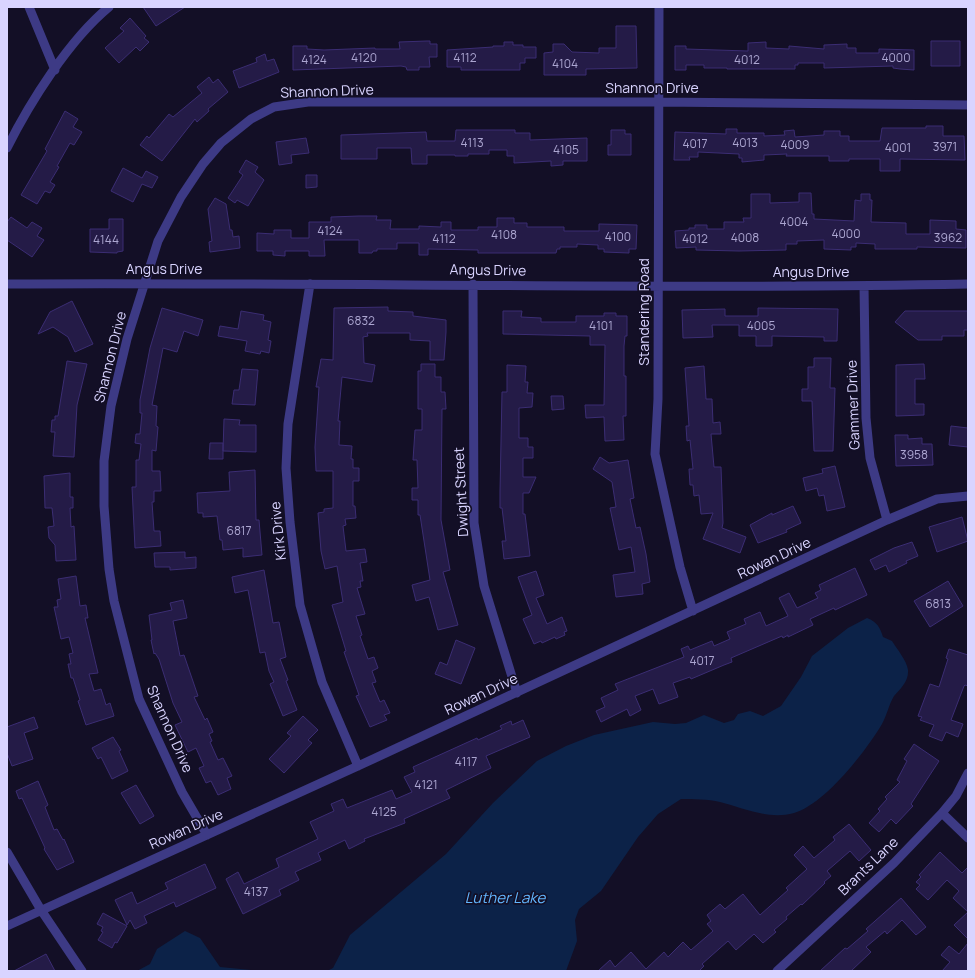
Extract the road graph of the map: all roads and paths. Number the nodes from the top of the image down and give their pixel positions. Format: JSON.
{"nodes":[{"id":1,"x":29,"y":7,"type":"edge"},
{"id":2,"x":109,"y":7,"type":"edge"},
{"id":3,"x":659,"y":7,"type":"edge"},
{"id":4,"x":55,"y":70,"type":"junction"},
{"id":5,"x":658,"y":102,"type":"junction"},
{"id":6,"x":968,"y":105,"type":"edge"},
{"id":7,"x":7,"y":148,"type":"edge"},
{"id":8,"x":144,"y":283,"type":"junction"},
{"id":9,"x":7,"y":284,"type":"edge"},
{"id":10,"x":310,"y":284,"type":"junction"},
{"id":11,"x":473,"y":284,"type":"junction"},
{"id":12,"x":968,"y":284,"type":"edge"},
{"id":13,"x":864,"y":286,"type":"junction"},
{"id":14,"x":658,"y":287,"type":"junction"},
{"id":15,"x":968,"y":496,"type":"edge"},
{"id":16,"x":887,"y":520,"type":"junction"},
{"id":17,"x":693,"y":611,"type":"junction"},
{"id":18,"x":517,"y":693,"type":"junction"},
{"id":19,"x":358,"y":766,"type":"junction"},
{"id":20,"x":968,"y":773,"type":"edge"},
{"id":21,"x":942,"y":813,"type":"junction"},
{"id":22,"x":207,"y":835,"type":"junction"},
{"id":23,"x":968,"y":838,"type":"edge"},
{"id":24,"x":7,"y":852,"type":"edge"},
{"id":25,"x":41,"y":910,"type":"junction"},
{"id":26,"x":7,"y":926,"type":"edge"},
{"id":27,"x":82,"y":971,"type":"edge"},
{"id":28,"x":777,"y":971,"type":"edge"}],
"edges":[{"from":1,"to":4,"type":"street"},
{"from":2,"to":4,"type":"street"},
{"from":3,"to":5,"type":"street","name":"Standering Road"},
{"from":4,"to":7,"type":"street"},
{"from":5,"to":6,"type":"street","name":"Shannon Drive"},
{"from":5,"to":8,"type":"street","name":"Shannon Drive"},
{"from":5,"to":14,"type":"street","name":"Standering Road"},
{"from":8,"to":9,"type":"street","name":"Angus Drive"},
{"from":8,"to":10,"type":"street","name":"Angus Drive"},
{"from":8,"to":22,"type":"street","name":"Shannon Drive"},
{"from":10,"to":11,"type":"street","name":"Angus Drive"},
{"from":10,"to":19,"type":"street","name":"Kirk Drive"},
{"from":11,"to":14,"type":"street","name":"Angus Drive"},
{"from":11,"to":18,"type":"street","name":"Dwight Street"},
{"from":12,"to":13,"type":"street","name":"Angus Drive"},
{"from":13,"to":14,"type":"street","name":"Angus Drive"},
{"from":13,"to":16,"type":"street","name":"Gammer Drive"},
{"from":14,"to":17,"type":"street","name":"Standering Road"},
{"from":15,"to":16,"type":"street","name":"Rowan Drive"},
{"from":16,"to":17,"type":"street","name":"Rowan Drive"},
{"from":17,"to":18,"type":"street","name":"Rowan Drive"},
{"from":18,"to":19,"type":"street","name":"Rowan Drive"},
{"from":19,"to":22,"type":"street","name":"Rowan Drive"},
{"from":20,"to":21,"type":"street","name":"Brants Lane"},
{"from":21,"to":23,"type":"street"},
{"from":21,"to":28,"type":"street","name":"Brants Lane"},
{"from":22,"to":25,"type":"street","name":"Rowan Drive"},
{"from":24,"to":25,"type":"street"},
{"from":25,"to":26,"type":"street","name":"Rowan Drive"},
{"from":25,"to":27,"type":"street"}]}
